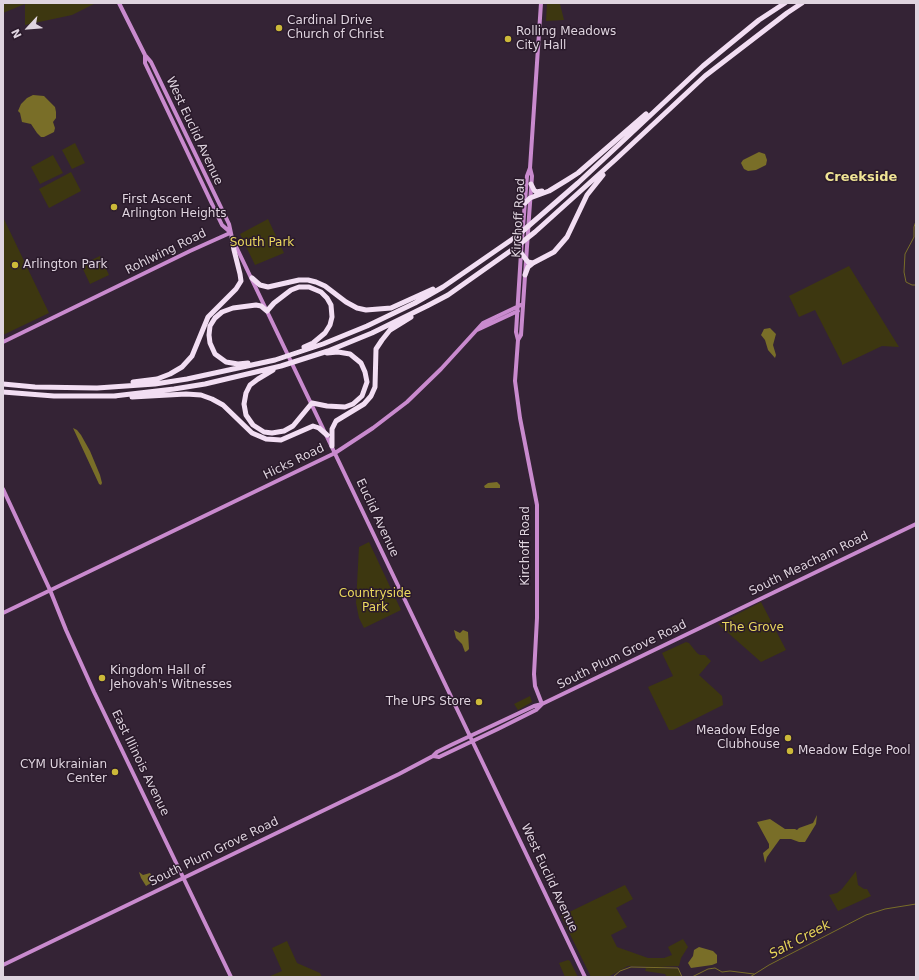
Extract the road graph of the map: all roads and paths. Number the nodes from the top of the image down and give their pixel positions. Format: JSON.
{"nodes":[{"id":1,"x":119,"y":3,"type":"edge"},
{"id":2,"x":541,"y":3,"type":"edge"},
{"id":3,"x":785,"y":3,"type":"edge"},
{"id":4,"x":802,"y":3,"type":"edge"},
{"id":5,"x":703,"y":66,"type":"junction"},
{"id":6,"x":616,"y":159,"type":"junction"},
{"id":7,"x":530,"y":168,"type":"junction"},
{"id":8,"x":531,"y":184,"type":"junction"},
{"id":9,"x":558,"y":186,"type":"junction"},
{"id":10,"x":530,"y":198,"type":"junction"},
{"id":11,"x":525,"y":203,"type":"junction"},
{"id":12,"x":231,"y":235,"type":"junction"},
{"id":13,"x":521,"y":253,"type":"junction"},
{"id":14,"x":526,"y":261,"type":"junction"},
{"id":15,"x":534,"y":263,"type":"junction"},
{"id":16,"x":525,"y":275,"type":"junction"},
{"id":17,"x":252,"y":278,"type":"junction"},
{"id":18,"x":457,"y":278,"type":"junction"},
{"id":19,"x":523,"y":304,"type":"junction"},
{"id":20,"x":427,"y":306,"type":"junction"},
{"id":21,"x":518,"y":306,"type":"junction"},
{"id":22,"x":523,"y":309,"type":"junction"},
{"id":23,"x":267,"y":311,"type":"junction"},
{"id":24,"x":518,"y":312,"type":"junction"},
{"id":25,"x":507,"y":317,"type":"junction"},
{"id":26,"x":517,"y":324,"type":"junction"},
{"id":27,"x":477,"y":330,"type":"junction"},
{"id":28,"x":518,"y":340,"type":"junction"},
{"id":29,"x":3,"y":342,"type":"edge"},
{"id":30,"x":285,"y":356,"type":"junction"},
{"id":31,"x":310,"y":357,"type":"junction"},
{"id":32,"x":275,"y":360,"type":"junction"},
{"id":33,"x":281,"y":366,"type":"junction"},
{"id":34,"x":3,"y":384,"type":"edge"},
{"id":35,"x":96,"y":388,"type":"junction"},
{"id":36,"x":3,"y":392,"type":"edge"},
{"id":37,"x":114,"y":396,"type":"junction"},
{"id":38,"x":312,"y":403,"type":"junction"},
{"id":39,"x":327,"y":435,"type":"junction"},
{"id":40,"x":332,"y":446,"type":"junction"},
{"id":41,"x":335,"y":453,"type":"junction"},
{"id":42,"x":3,"y":489,"type":"edge"},
{"id":43,"x":916,"y":524,"type":"edge"},
{"id":44,"x":50,"y":590,"type":"junction"},
{"id":45,"x":3,"y":613,"type":"edge"},
{"id":46,"x":710,"y":623,"type":"joint"},
{"id":47,"x":542,"y":704,"type":"junction"},
{"id":48,"x":470,"y":736,"type":"junction"},
{"id":49,"x":472,"y":741,"type":"junction"},
{"id":50,"x":434,"y":756,"type":"junction"},
{"id":51,"x":505,"y":811,"type":"joint"},
{"id":52,"x":183,"y":877,"type":"junction"},
{"id":53,"x":3,"y":965,"type":"edge"},
{"id":54,"x":232,"y":977,"type":"edge"},
{"id":55,"x":585,"y":977,"type":"edge"}],
"edges":[{"from":1,"to":12,"type":"main road","name":"West Euclid Avenue"},
{"from":2,"to":7,"type":"main road","name":"Kirchoff Road"},
{"from":3,"to":5,"type":"highway"},
{"from":4,"to":6,"type":"highway"},
{"from":5,"to":9,"type":"highway"},
{"from":5,"to":18,"type":"highway"},
{"from":6,"to":15,"type":"highway"},
{"from":6,"to":20,"type":"highway"},
{"from":7,"to":8,"type":"main road","name":"Kirchoff Road"},
{"from":7,"to":11,"type":"main road","name":"Kirchoff Road"},
{"from":8,"to":9,"type":"highway"},
{"from":8,"to":10,"type":"main road","name":"Kirchoff Road"},
{"from":9,"to":10,"type":"highway"},
{"from":10,"to":11,"type":"highway"},
{"from":10,"to":14,"type":"main road","name":"Kirchoff Road"},
{"from":11,"to":13,"type":"main road","name":"Kirchoff Road"},
{"from":12,"to":17,"type":"main road","name":"Euclid Avenue"},
{"from":12,"to":29,"type":"main road","name":"Rohlwing Road"},
{"from":12,"to":35,"type":"highway"},
{"from":13,"to":14,"type":"highway"},
{"from":13,"to":21,"type":"main road","name":"Kirchoff Road"},
{"from":14,"to":15,"type":"highway"},
{"from":14,"to":16,"type":"main road","name":"Kirchoff Road"},
{"from":15,"to":16,"type":"highway"},
{"from":16,"to":19,"type":"main road","name":"Kirchoff Road"},
{"from":17,"to":18,"type":"highway"},
{"from":17,"to":23,"type":"main road","name":"Euclid Avenue"},
{"from":18,"to":30,"type":"highway"},
{"from":19,"to":21,"type":"main road"},
{"from":19,"to":22,"type":"main road","name":"Kirchoff Road"},
{"from":20,"to":31,"type":"highway"},
{"from":20,"to":40,"type":"highway"},
{"from":21,"to":24,"type":"main road","name":"Kirchoff Road"},
{"from":21,"to":27,"type":"main road"},
{"from":22,"to":24,"type":"main road"},
{"from":22,"to":28,"type":"main road","name":"Kirchoff Road"},
{"from":23,"to":30,"type":"highway"},
{"from":23,"to":32,"type":"highway"},
{"from":23,"to":38,"type":"main road","name":"Euclid Avenue"},
{"from":24,"to":25,"type":"main road"},
{"from":24,"to":26,"type":"main road","name":"Kirchoff Road"},
{"from":25,"to":26,"type":"main road"},
{"from":25,"to":27,"type":"main road"},
{"from":26,"to":28,"type":"main road","name":"Kirchoff Road"},
{"from":27,"to":41,"type":"main road","name":"Hicks Road"},
{"from":28,"to":47,"type":"main road","name":"Kirchoff Road"},
{"from":30,"to":32,"type":"highway"},
{"from":31,"to":33,"type":"highway"},
{"from":31,"to":38,"type":"highway"},
{"from":32,"to":35,"type":"highway"},
{"from":33,"to":37,"type":"highway"},
{"from":33,"to":38,"type":"highway"},
{"from":34,"to":35,"type":"highway"},
{"from":36,"to":37,"type":"highway"},
{"from":37,"to":39,"type":"highway"},
{"from":38,"to":39,"type":"main road","name":"Euclid Avenue"},
{"from":39,"to":40,"type":"main road","name":"Euclid Avenue"},
{"from":40,"to":41,"type":"main road","name":"Euclid Avenue"},
{"from":41,"to":44,"type":"main road","name":"Hicks Road"},
{"from":41,"to":48,"type":"main road","name":"Euclid Avenue"},
{"from":42,"to":44,"type":"main road","name":"East Illinois Avenue"},
{"from":43,"to":46,"type":"main road","name":"South Meacham Road"},
{"from":44,"to":45,"type":"main road"},
{"from":44,"to":52,"type":"main road","name":"East Illinois Avenue"},
{"from":46,"to":47,"type":"main road","name":"South Plum Grove Road"},
{"from":47,"to":48,"type":"main road","name":"South Plum Grove Road"},
{"from":47,"to":49,"type":"main road","name":"South Plum Grove Road"},
{"from":48,"to":49,"type":"main road","name":"Euclid Avenue"},
{"from":48,"to":50,"type":"main road","name":"South Plum Grove Road"},
{"from":49,"to":50,"type":"main road","name":"South Plum Grove Road"},
{"from":49,"to":51,"type":"main road","name":"Euclid Avenue"},
{"from":50,"to":52,"type":"main road","name":"South Plum Grove Road"},
{"from":51,"to":55,"type":"main road","name":"West Euclid Avenue"},
{"from":52,"to":53,"type":"main road","name":"South Plum Grove Road"},
{"from":52,"to":54,"type":"main road","name":"East Illinois Avenue"}]}
